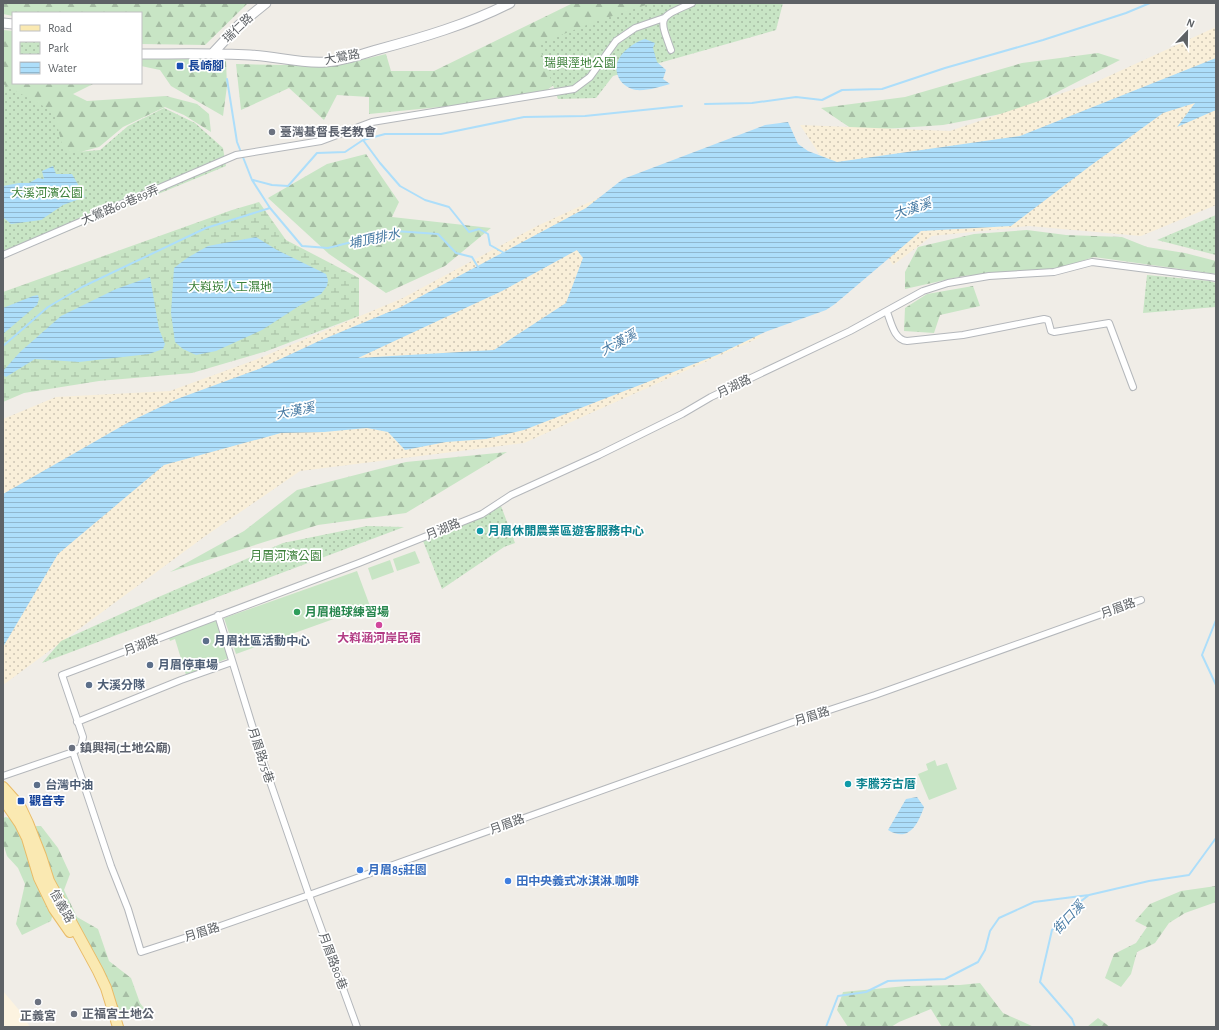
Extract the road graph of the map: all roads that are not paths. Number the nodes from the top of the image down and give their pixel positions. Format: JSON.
{"nodes":[{"id":1,"x":266,"y":3,"type":"edge"},
{"id":2,"x":510,"y":3,"type":"edge"},
{"id":3,"x":692,"y":3,"type":"edge"},
{"id":4,"x":664,"y":18,"type":"junction"},
{"id":5,"x":671,"y":50,"type":"dead end"},
{"id":6,"x":142,"y":54,"type":"edge"},
{"id":7,"x":212,"y":54,"type":"junction"},
{"id":8,"x":3,"y":255,"type":"edge"},
{"id":9,"x":1216,"y":278,"type":"edge"},
{"id":10,"x":887,"y":312,"type":"junction"},
{"id":11,"x":1133,"y":387,"type":"dead end"},
{"id":12,"x":1141,"y":600,"type":"dead end"},
{"id":13,"x":218,"y":615,"type":"junction"},
{"id":14,"x":232,"y":662,"type":"junction"},
{"id":15,"x":77,"y":722,"type":"junction"},
{"id":16,"x":73,"y":752,"type":"junction"},
{"id":17,"x":3,"y":776,"type":"edge"},
{"id":18,"x":3,"y":786,"type":"edge"},
{"id":19,"x":3,"y":800,"type":"edge"},
{"id":20,"x":309,"y":895,"type":"junction"},
{"id":21,"x":113,"y":1027,"type":"edge"},
{"id":22,"x":118,"y":1027,"type":"edge"},
{"id":23,"x":356,"y":1027,"type":"edge"}],
"edges":[{"from":1,"to":7,"type":"street","name":"瑞仁路"},
{"from":2,"to":7,"type":"street","name":"大鶯路"},
{"from":3,"to":4,"type":"street","name":"大鶯路60巷89弄"},
{"from":4,"to":5,"type":"street"},
{"from":4,"to":8,"type":"street","name":"大鶯路60巷89弄"},
{"from":6,"to":7,"type":"street","name":"大鶯路"},
{"from":9,"to":10,"type":"street","name":"月湖路"},
{"from":10,"to":11,"type":"street"},
{"from":10,"to":13,"type":"street","name":"月湖路"},
{"from":12,"to":20,"type":"street","name":"月眉路"},
{"from":13,"to":14,"type":"street","name":"月眉路75巷"},
{"from":13,"to":15,"type":"street","name":"月湖路"},
{"from":14,"to":15,"type":"street"},
{"from":14,"to":20,"type":"street","name":"月眉路75巷"},
{"from":15,"to":16,"type":"street","name":"月湖路"},
{"from":16,"to":17,"type":"street"},
{"from":16,"to":20,"type":"street","name":"月眉路"},
{"from":18,"to":22,"type":"main road","name":"信義路"},
{"from":19,"to":21,"type":"main road","name":"信義路"},
{"from":20,"to":23,"type":"street","name":"月眉路80巷"}]}
